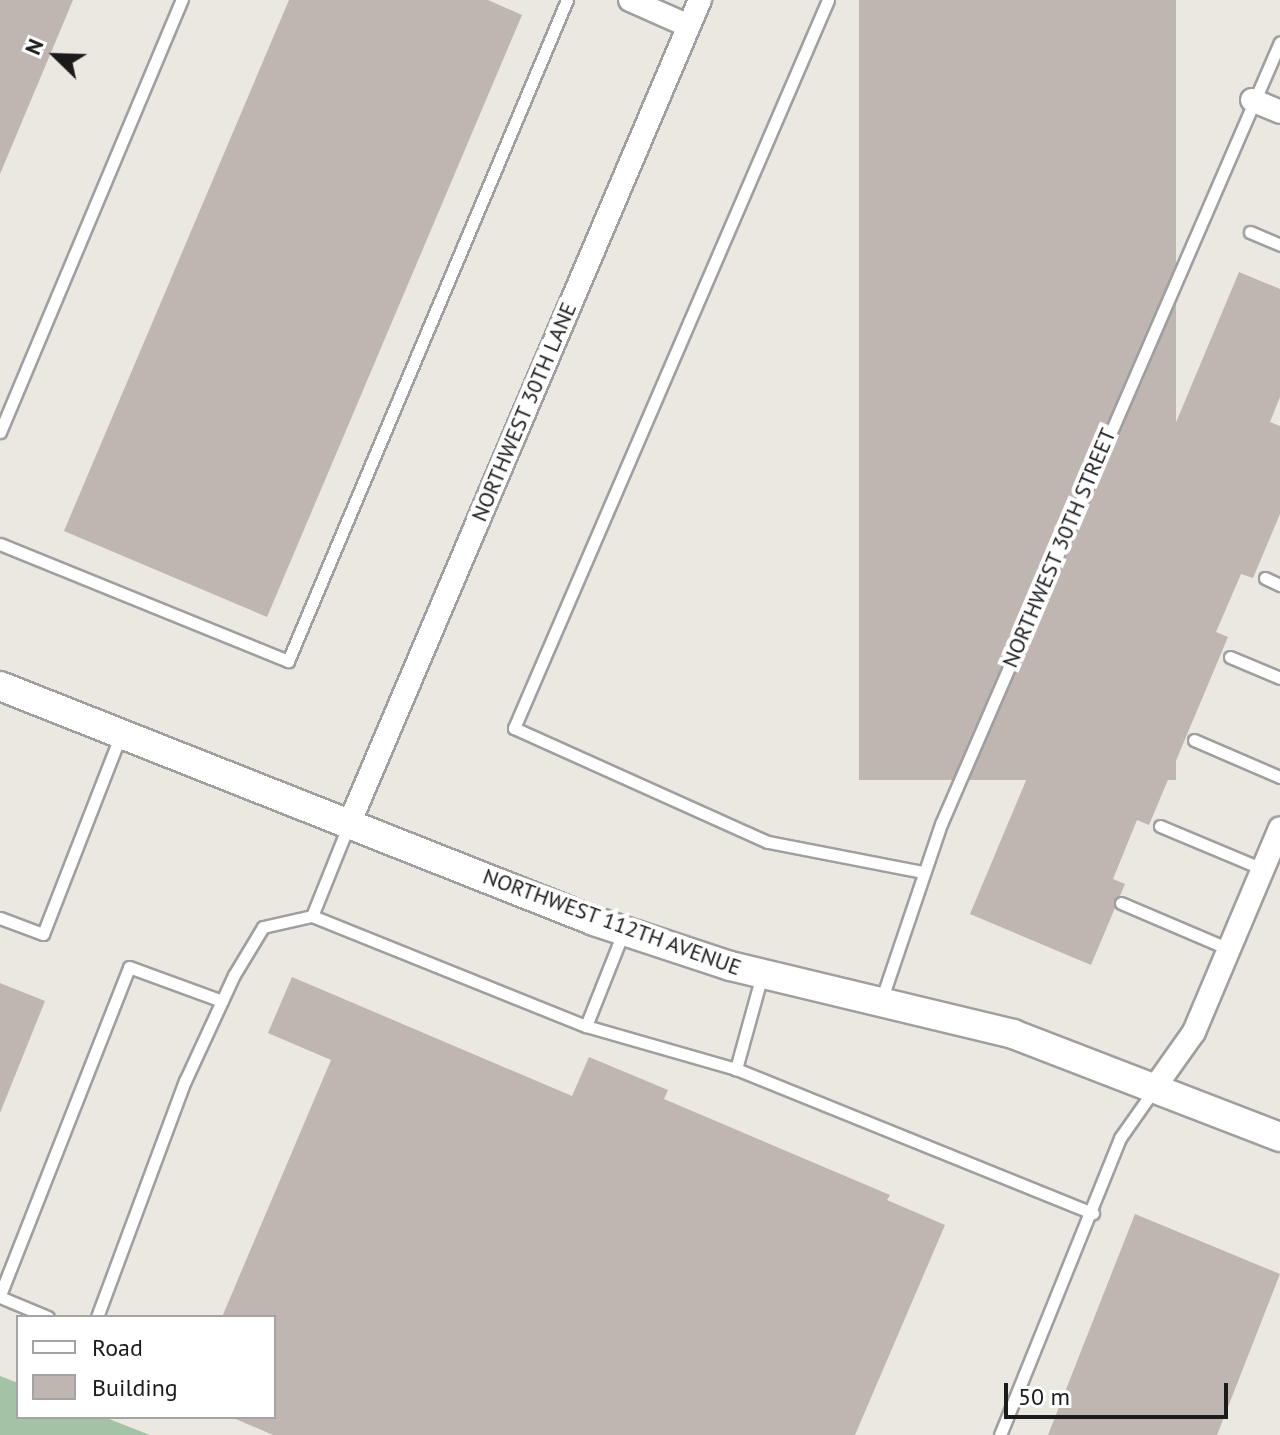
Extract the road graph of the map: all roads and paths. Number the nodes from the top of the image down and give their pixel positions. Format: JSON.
{"nodes":[{"id":1,"x":182,"y":0,"type":"edge"},
{"id":2,"x":567,"y":0,"type":"edge"},
{"id":3,"x":630,"y":0,"type":"edge"},
{"id":4,"x":700,"y":0,"type":"edge"},
{"id":5,"x":828,"y":0,"type":"edge"},
{"id":6,"x":689,"y":26,"type":"junction"},
{"id":7,"x":1280,"y":42,"type":"edge"},
{"id":8,"x":1252,"y":100,"type":"junction"},
{"id":9,"x":1280,"y":112,"type":"edge"},
{"id":10,"x":1250,"y":232,"type":"dead end"},
{"id":11,"x":1280,"y":245,"type":"edge"},
{"id":12,"x":0,"y":432,"type":"edge"},
{"id":13,"x":0,"y":544,"type":"edge"},
{"id":14,"x":1265,"y":578,"type":"dead end"},
{"id":15,"x":1280,"y":585,"type":"edge"},
{"id":16,"x":1230,"y":657,"type":"dead end"},
{"id":17,"x":1280,"y":678,"type":"edge"},
{"id":18,"x":0,"y":686,"type":"edge"},
{"id":19,"x":121,"y":734,"type":"junction"},
{"id":20,"x":1194,"y":740,"type":"dead end"},
{"id":21,"x":1280,"y":777,"type":"edge"},
{"id":22,"x":349,"y":824,"type":"junction"},
{"id":23,"x":1160,"y":826,"type":"dead end"},
{"id":24,"x":1280,"y":828,"type":"edge"},
{"id":25,"x":1263,"y":869,"type":"junction"},
{"id":26,"x":923,"y":872,"type":"junction"},
{"id":27,"x":1121,"y":903,"type":"dead end"},
{"id":28,"x":312,"y":916,"type":"junction"},
{"id":29,"x":0,"y":918,"type":"edge"},
{"id":30,"x":624,"y":931,"type":"junction"},
{"id":31,"x":1229,"y":949,"type":"junction"},
{"id":32,"x":763,"y":974,"type":"junction"},
{"id":33,"x":222,"y":1001,"type":"junction"},
{"id":34,"x":881,"y":1002,"type":"junction"},
{"id":35,"x":586,"y":1026,"type":"junction"},
{"id":36,"x":736,"y":1069,"type":"junction"},
{"id":37,"x":1155,"y":1087,"type":"junction"},
{"id":38,"x":1280,"y":1137,"type":"edge"},
{"id":39,"x":1093,"y":1213,"type":"junction"},
{"id":40,"x":0,"y":1296,"type":"edge"},
{"id":41,"x":43,"y":1315,"type":"edge"},
{"id":42,"x":98,"y":1315,"type":"edge"},
{"id":43,"x":1000,"y":1435,"type":"edge"}],
"edges":[{"from":1,"to":12,"type":"lane"},
{"from":2,"to":13,"type":"lane"},
{"from":3,"to":6,"type":"street"},
{"from":4,"to":6,"type":"street","name":"NORTHWEST 30TH LANE"},
{"from":5,"to":26,"type":"lane"},
{"from":6,"to":22,"type":"street","name":"NORTHWEST 30TH LANE"},
{"from":7,"to":8,"type":"lane","name":"NORTHWEST 30TH STREET"},
{"from":8,"to":9,"type":"street"},
{"from":8,"to":26,"type":"lane","name":"NORTHWEST 30TH STREET"},
{"from":10,"to":11,"type":"lane"},
{"from":14,"to":15,"type":"lane"},
{"from":16,"to":17,"type":"lane"},
{"from":18,"to":19,"type":"street","name":"NORTHWEST 112TH AVENUE"},
{"from":19,"to":22,"type":"street","name":"NORTHWEST 112TH AVENUE"},
{"from":19,"to":29,"type":"lane"},
{"from":20,"to":21,"type":"lane"},
{"from":22,"to":28,"type":"lane"},
{"from":22,"to":30,"type":"street","name":"NORTHWEST 112TH AVENUE"},
{"from":23,"to":25,"type":"lane"},
{"from":24,"to":25,"type":"street"},
{"from":25,"to":31,"type":"street"},
{"from":26,"to":34,"type":"lane","name":"NORTHWEST 30TH STREET"},
{"from":27,"to":31,"type":"lane"},
{"from":28,"to":33,"type":"lane"},
{"from":28,"to":35,"type":"lane"},
{"from":30,"to":32,"type":"street","name":"NORTHWEST 112TH AVENUE"},
{"from":30,"to":35,"type":"lane"},
{"from":31,"to":37,"type":"street"},
{"from":32,"to":34,"type":"street","name":"NORTHWEST 112TH AVENUE"},
{"from":32,"to":36,"type":"lane"},
{"from":33,"to":40,"type":"lane"},
{"from":33,"to":42,"type":"lane"},
{"from":34,"to":37,"type":"street","name":"NORTHWEST 112TH AVENUE"},
{"from":35,"to":36,"type":"lane"},
{"from":36,"to":39,"type":"lane"},
{"from":37,"to":38,"type":"street","name":"NORTHWEST 112TH AVENUE"},
{"from":37,"to":39,"type":"lane"},
{"from":39,"to":43,"type":"lane"},
{"from":40,"to":41,"type":"lane"}]}
